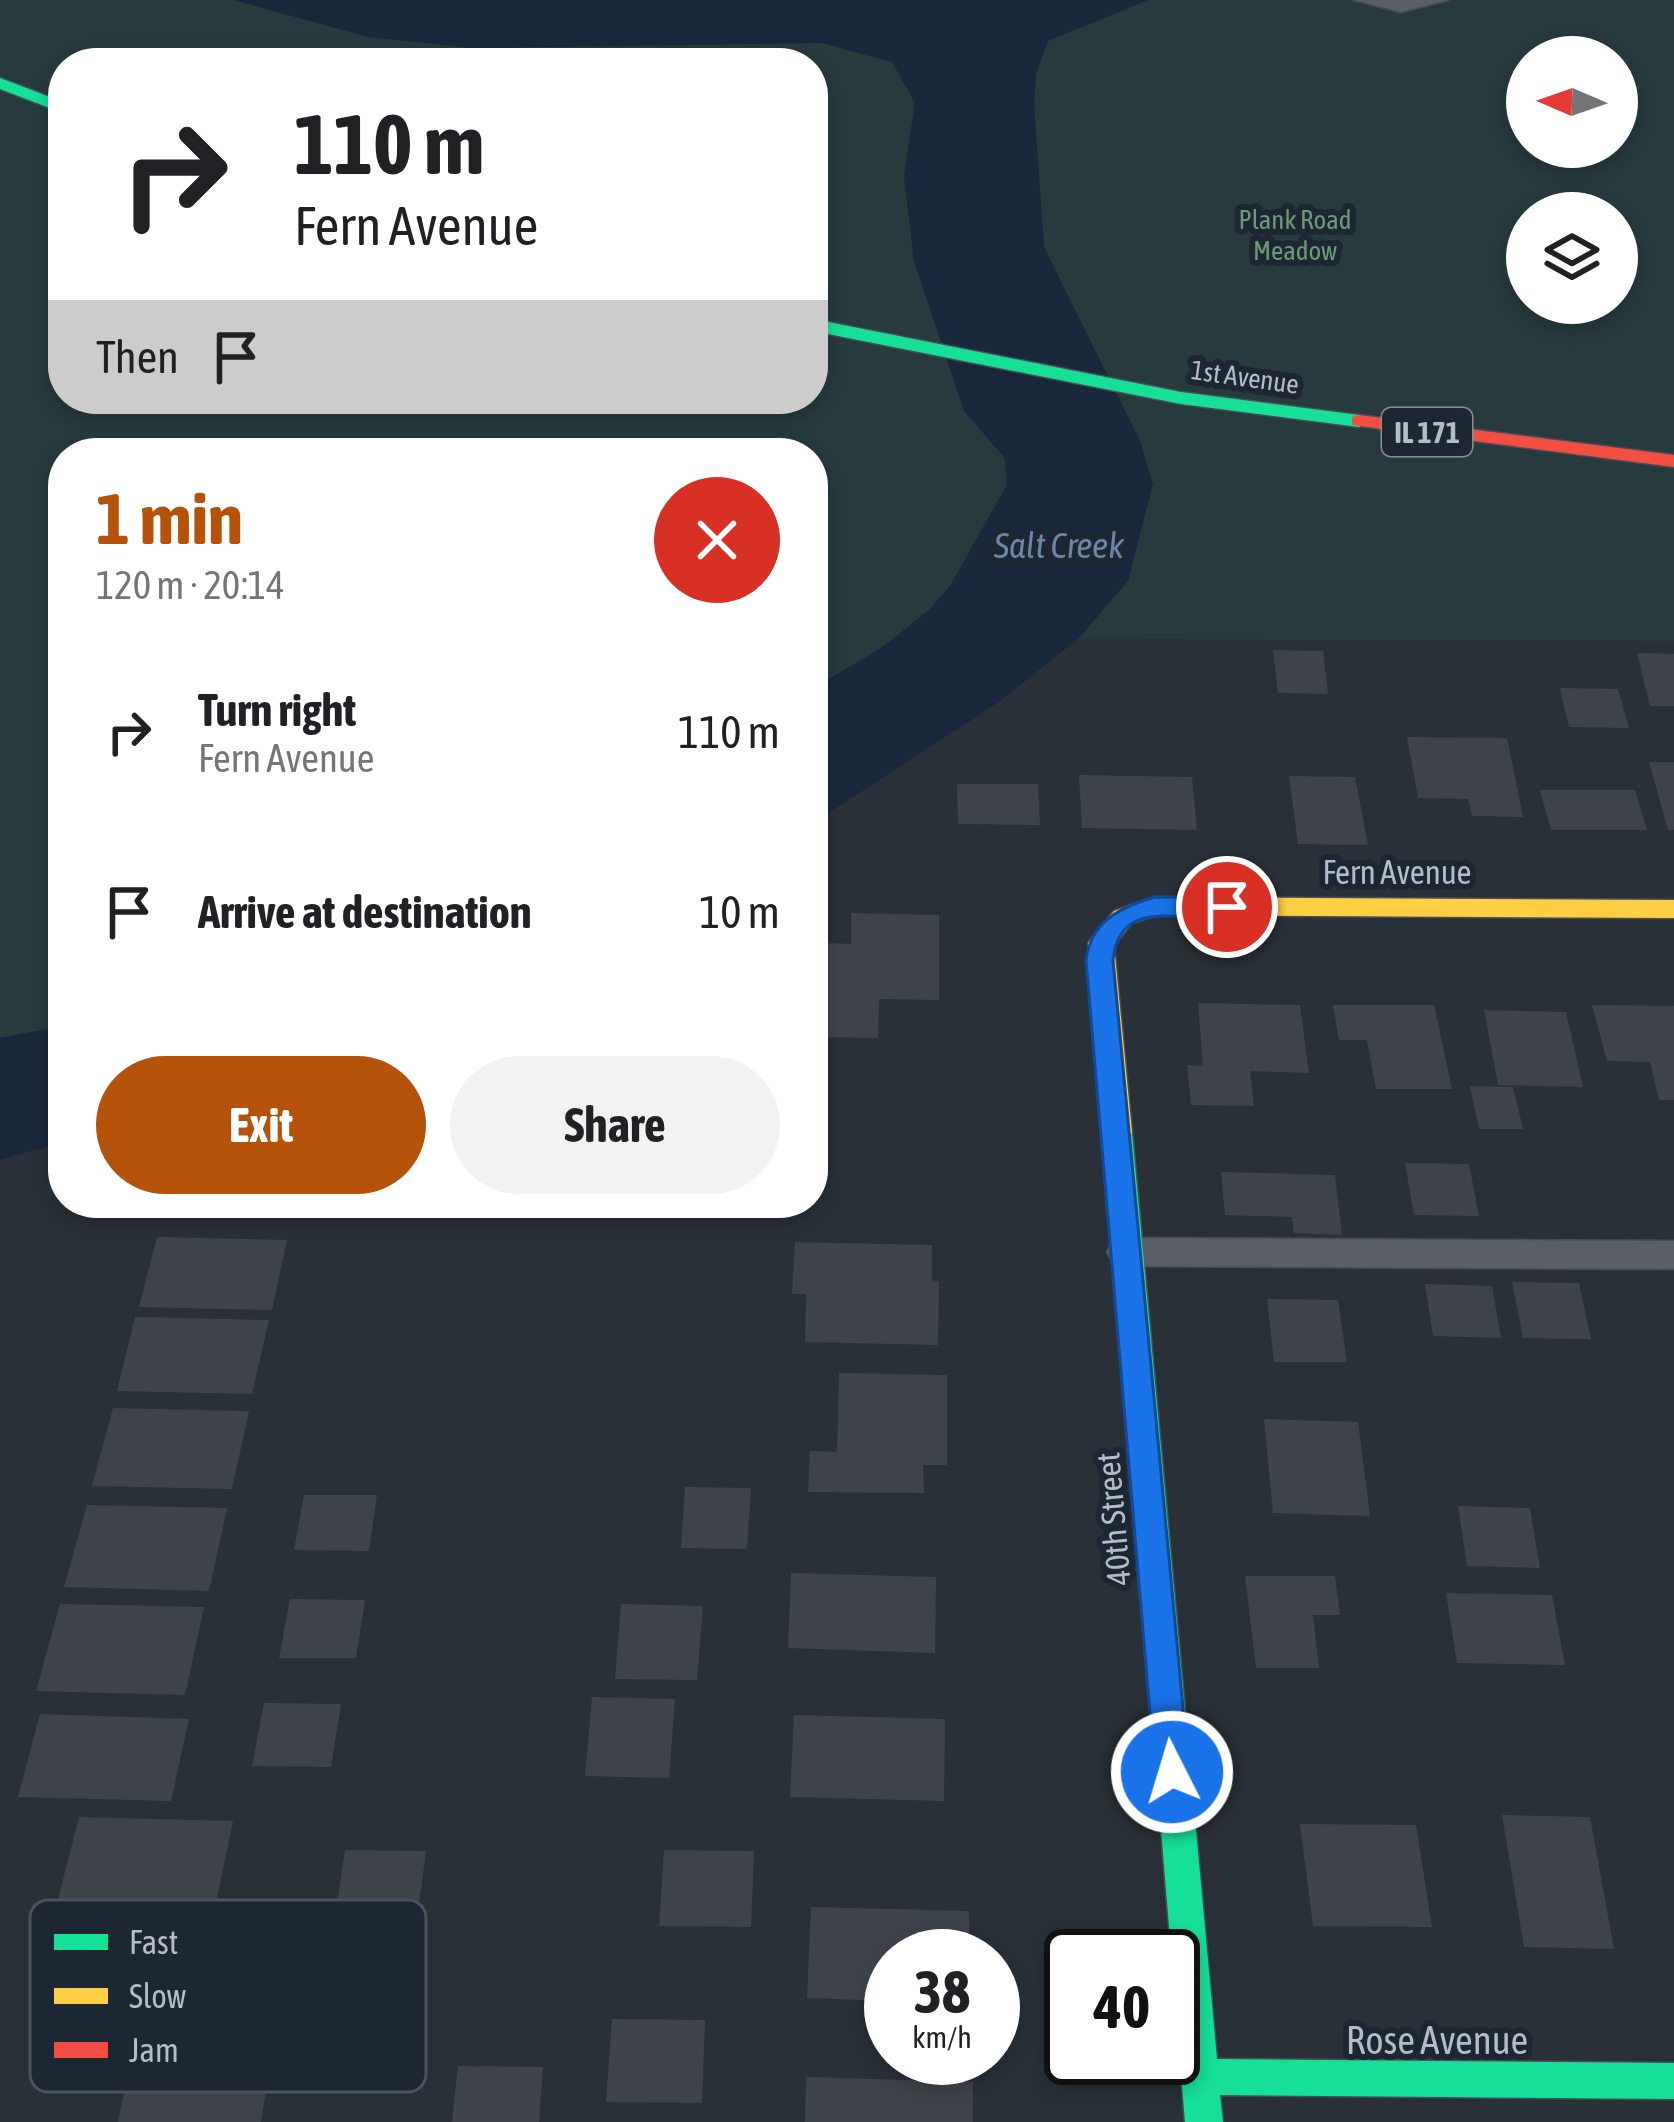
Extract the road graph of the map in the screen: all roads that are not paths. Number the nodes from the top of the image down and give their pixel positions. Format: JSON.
{"nodes":[{"id":1,"x":1364,"y":0,"type":"edge"},
{"id":2,"x":1438,"y":0,"type":"edge"},
{"id":3,"x":0,"y":83,"type":"edge"},
{"id":4,"x":48,"y":102,"type":"edge"},
{"id":5,"x":828,"y":328,"type":"edge"},
{"id":6,"x":1674,"y":461,"type":"edge"},
{"id":7,"x":1674,"y":909,"type":"edge"},
{"id":8,"x":1123,"y":917,"type":"joint"},
{"id":9,"x":1125,"y":1252,"type":"junction"},
{"id":10,"x":1674,"y":1255,"type":"edge"},
{"id":11,"x":1187,"y":1929,"type":"edge"},
{"id":12,"x":1200,"y":2077,"type":"joint"},
{"id":13,"x":1674,"y":2081,"type":"edge"},
{"id":14,"x":1204,"y":2122,"type":"edge"}],
"edges":[{"from":1,"to":2,"type":"lane"},
{"from":3,"to":4,"type":"street"},
{"from":5,"to":6,"type":"street","name":"1st Avenue","number":"IL 171"},
{"from":7,"to":8,"type":"street","name":"Fern Avenue"},
{"from":8,"to":9,"type":"street","name":"40th Street"},
{"from":9,"to":10,"type":"lane"},
{"from":9,"to":11,"type":"street","name":"40th Street"},
{"from":12,"to":13,"type":"street","name":"Rose Avenue"},
{"from":12,"to":14,"type":"street","name":"40th Street"}]}
